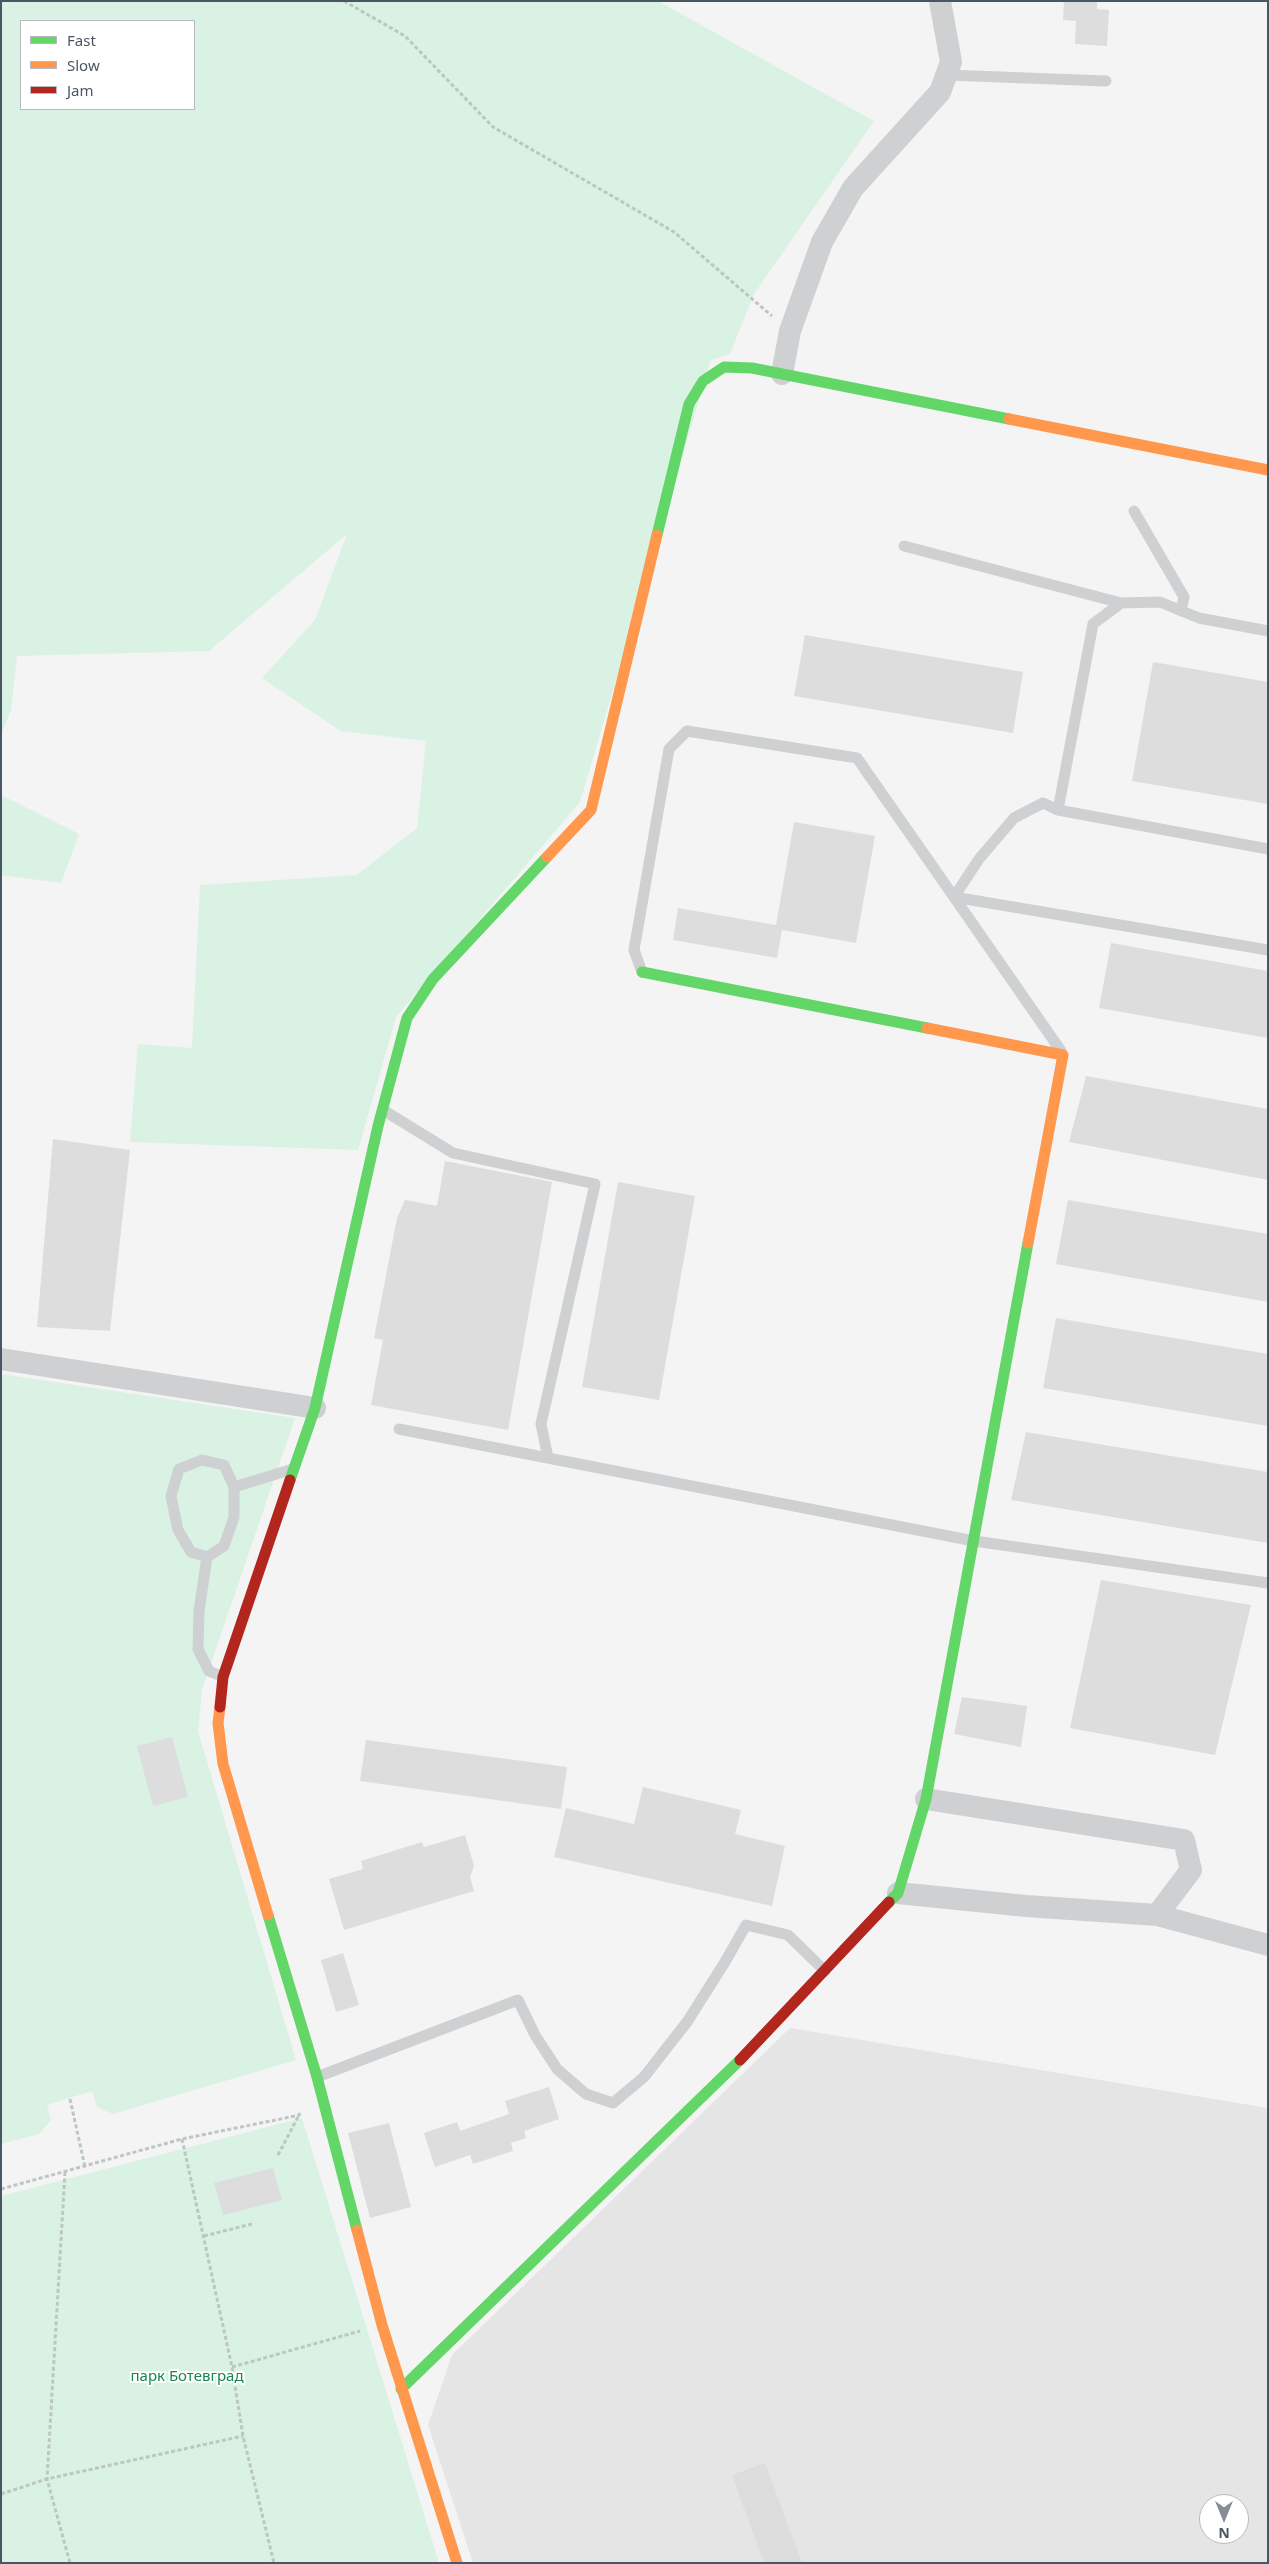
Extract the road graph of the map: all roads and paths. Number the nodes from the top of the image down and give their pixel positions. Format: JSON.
{"nodes":[{"id":1,"x":344,"y":1,"type":"edge"},
{"id":2,"x":940,"y":1,"type":"edge"},
{"id":3,"x":946,"y":75,"type":"junction"},
{"id":4,"x":1106,"y":81,"type":"dead end"},
{"id":5,"x":790,"y":330,"type":"junction"},
{"id":6,"x":782,"y":374,"type":"junction"},
{"id":7,"x":1268,"y":470,"type":"edge"},
{"id":8,"x":1134,"y":511,"type":"dead end"},
{"id":9,"x":904,"y":546,"type":"dead end"},
{"id":10,"x":1121,"y":602,"type":"junction"},
{"id":11,"x":1181,"y":611,"type":"junction"},
{"id":12,"x":1268,"y":630,"type":"edge"},
{"id":13,"x":1058,"y":810,"type":"junction"},
{"id":14,"x":1268,"y":849,"type":"edge"},
{"id":15,"x":954,"y":897,"type":"junction"},
{"id":16,"x":1268,"y":950,"type":"edge"},
{"id":17,"x":642,"y":972,"type":"joint"},
{"id":18,"x":1063,"y":1055,"type":"junction"},
{"id":19,"x":382,"y":1110,"type":"junction"},
{"id":20,"x":1,"y":1359,"type":"edge"},
{"id":21,"x":315,"y":1408,"type":"junction"},
{"id":22,"x":399,"y":1429,"type":"dead end"},
{"id":23,"x":548,"y":1458,"type":"junction"},
{"id":24,"x":294,"y":1468,"type":"junction"},
{"id":25,"x":234,"y":1487,"type":"junction"},
{"id":26,"x":974,"y":1541,"type":"junction"},
{"id":27,"x":207,"y":1557,"type":"junction"},
{"id":28,"x":1268,"y":1583,"type":"edge"},
{"id":29,"x":223,"y":1677,"type":"junction"},
{"id":30,"x":926,"y":1799,"type":"junction"},
{"id":31,"x":898,"y":1894,"type":"junction"},
{"id":32,"x":1157,"y":1915,"type":"junction"},
{"id":33,"x":1268,"y":1945,"type":"edge"},
{"id":34,"x":824,"y":1971,"type":"junction"},
{"id":35,"x":317,"y":2077,"type":"junction"},
{"id":36,"x":70,"y":2099,"type":"dead end"},
{"id":37,"x":300,"y":2113,"type":"junction"},
{"id":38,"x":303,"y":2123,"type":"dead end"},
{"id":39,"x":182,"y":2139,"type":"junction"},
{"id":40,"x":278,"y":2155,"type":"dead end"},
{"id":41,"x":85,"y":2166,"type":"junction"},
{"id":42,"x":65,"y":2172,"type":"junction"},
{"id":43,"x":1,"y":2188,"type":"edge"},
{"id":44,"x":252,"y":2224,"type":"dead end"},
{"id":45,"x":204,"y":2236,"type":"junction"},
{"id":46,"x":382,"y":2325,"type":"junction"},
{"id":47,"x":232,"y":2367,"type":"junction"},
{"id":48,"x":401,"y":2389,"type":"junction"},
{"id":49,"x":243,"y":2436,"type":"junction"},
{"id":50,"x":48,"y":2479,"type":"junction"},
{"id":51,"x":1,"y":2494,"type":"edge"},
{"id":52,"x":70,"y":2563,"type":"edge"},
{"id":53,"x":274,"y":2563,"type":"edge"},
{"id":54,"x":457,"y":2563,"type":"edge"}],
"edges":[{"from":1,"to":5,"type":"path"},
{"from":2,"to":3,"type":"street"},
{"from":3,"to":4,"type":"lane"},
{"from":3,"to":5,"type":"street"},
{"from":5,"to":6,"type":"street"},
{"from":6,"to":7,"type":"street"},
{"from":6,"to":19,"type":"street"},
{"from":8,"to":11,"type":"lane"},
{"from":9,"to":10,"type":"lane"},
{"from":10,"to":11,"type":"lane"},
{"from":10,"to":13,"type":"lane"},
{"from":11,"to":12,"type":"lane"},
{"from":13,"to":14,"type":"lane"},
{"from":13,"to":15,"type":"lane"},
{"from":15,"to":16,"type":"lane"},
{"from":15,"to":17,"type":"lane"},
{"from":15,"to":18,"type":"lane"},
{"from":17,"to":18,"type":"street"},
{"from":18,"to":26,"type":"street"},
{"from":19,"to":21,"type":"street"},
{"from":19,"to":23,"type":"lane"},
{"from":20,"to":21,"type":"street"},
{"from":21,"to":24,"type":"street"},
{"from":22,"to":23,"type":"lane"},
{"from":23,"to":26,"type":"lane"},
{"from":24,"to":25,"type":"lane"},
{"from":24,"to":29,"type":"street"},
{"from":25,"to":27,"type":"lane"},
{"from":25,"to":27,"type":"lane"},
{"from":26,"to":28,"type":"lane"},
{"from":26,"to":30,"type":"street"},
{"from":27,"to":29,"type":"lane"},
{"from":29,"to":35,"type":"street"},
{"from":30,"to":31,"type":"street"},
{"from":30,"to":32,"type":"street"},
{"from":31,"to":32,"type":"street"},
{"from":31,"to":34,"type":"street"},
{"from":32,"to":33,"type":"street"},
{"from":34,"to":35,"type":"lane"},
{"from":34,"to":48,"type":"street"},
{"from":35,"to":46,"type":"street"},
{"from":36,"to":41,"type":"path"},
{"from":37,"to":38,"type":"path"},
{"from":37,"to":39,"type":"path"},
{"from":37,"to":40,"type":"path"},
{"from":39,"to":41,"type":"path"},
{"from":39,"to":45,"type":"path"},
{"from":41,"to":42,"type":"path"},
{"from":42,"to":43,"type":"path"},
{"from":42,"to":50,"type":"path"},
{"from":44,"to":45,"type":"path"},
{"from":45,"to":47,"type":"path"},
{"from":46,"to":47,"type":"path"},
{"from":46,"to":48,"type":"street"},
{"from":47,"to":49,"type":"path"},
{"from":48,"to":54,"type":"street"},
{"from":49,"to":50,"type":"path"},
{"from":49,"to":53,"type":"path"},
{"from":50,"to":51,"type":"path"},
{"from":50,"to":52,"type":"path"}]}
